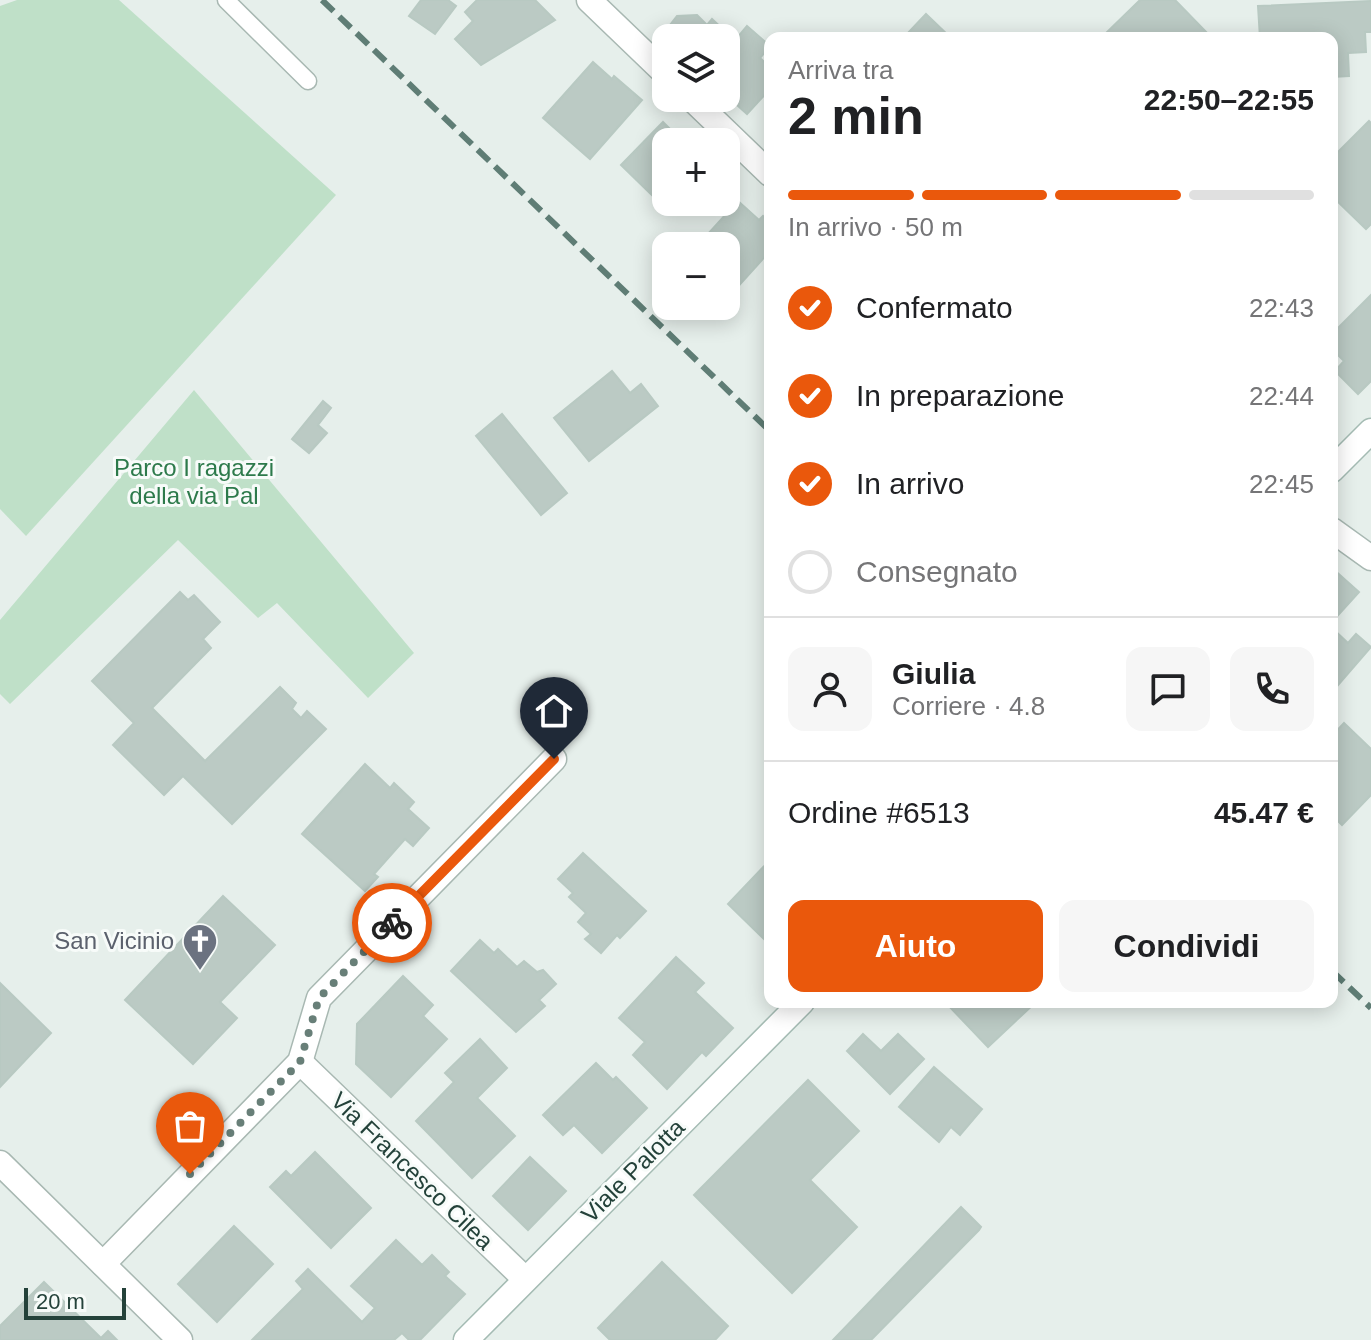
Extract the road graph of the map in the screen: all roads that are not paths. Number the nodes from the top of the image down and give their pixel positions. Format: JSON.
{"nodes":[{"id":1,"x":226,"y":0,"type":"edge"},
{"id":2,"x":600,"y":4,"type":"edge"},
{"id":3,"x":652,"y":59,"type":"edge"},
{"id":4,"x":308,"y":81,"type":"dead end"},
{"id":5,"x":706,"y":112,"type":"edge"},
{"id":6,"x":764,"y":168,"type":"edge"},
{"id":7,"x":1371,"y":431,"type":"edge"},
{"id":8,"x":1338,"y":464,"type":"edge"},
{"id":9,"x":1338,"y":534,"type":"edge"},
{"id":10,"x":1371,"y":558,"type":"edge"},
{"id":11,"x":554,"y":759,"type":"dead end"},
{"id":12,"x":796,"y":1008,"type":"edge"},
{"id":13,"x":300,"y":1062,"type":"junction"},
{"id":14,"x":0,"y":1163,"type":"edge"},
{"id":15,"x":103,"y":1264,"type":"junction"},
{"id":16,"x":525,"y":1279,"type":"junction"},
{"id":17,"x":180,"y":1340,"type":"edge"},
{"id":18,"x":466,"y":1340,"type":"edge"}],
"edges":[{"from":1,"to":4,"type":"lane"},
{"from":2,"to":3,"type":"street"},
{"from":5,"to":6,"type":"street"},
{"from":7,"to":8,"type":"street"},
{"from":9,"to":10,"type":"street"},
{"from":11,"to":13,"type":"street"},
{"from":12,"to":16,"type":"street","name":"Viale Palotta"},
{"from":13,"to":15,"type":"street"},
{"from":13,"to":16,"type":"street","name":"Via Francesco Cilea"},
{"from":14,"to":15,"type":"street"},
{"from":15,"to":17,"type":"street"},
{"from":16,"to":18,"type":"street","name":"Viale Palotta"}]}
